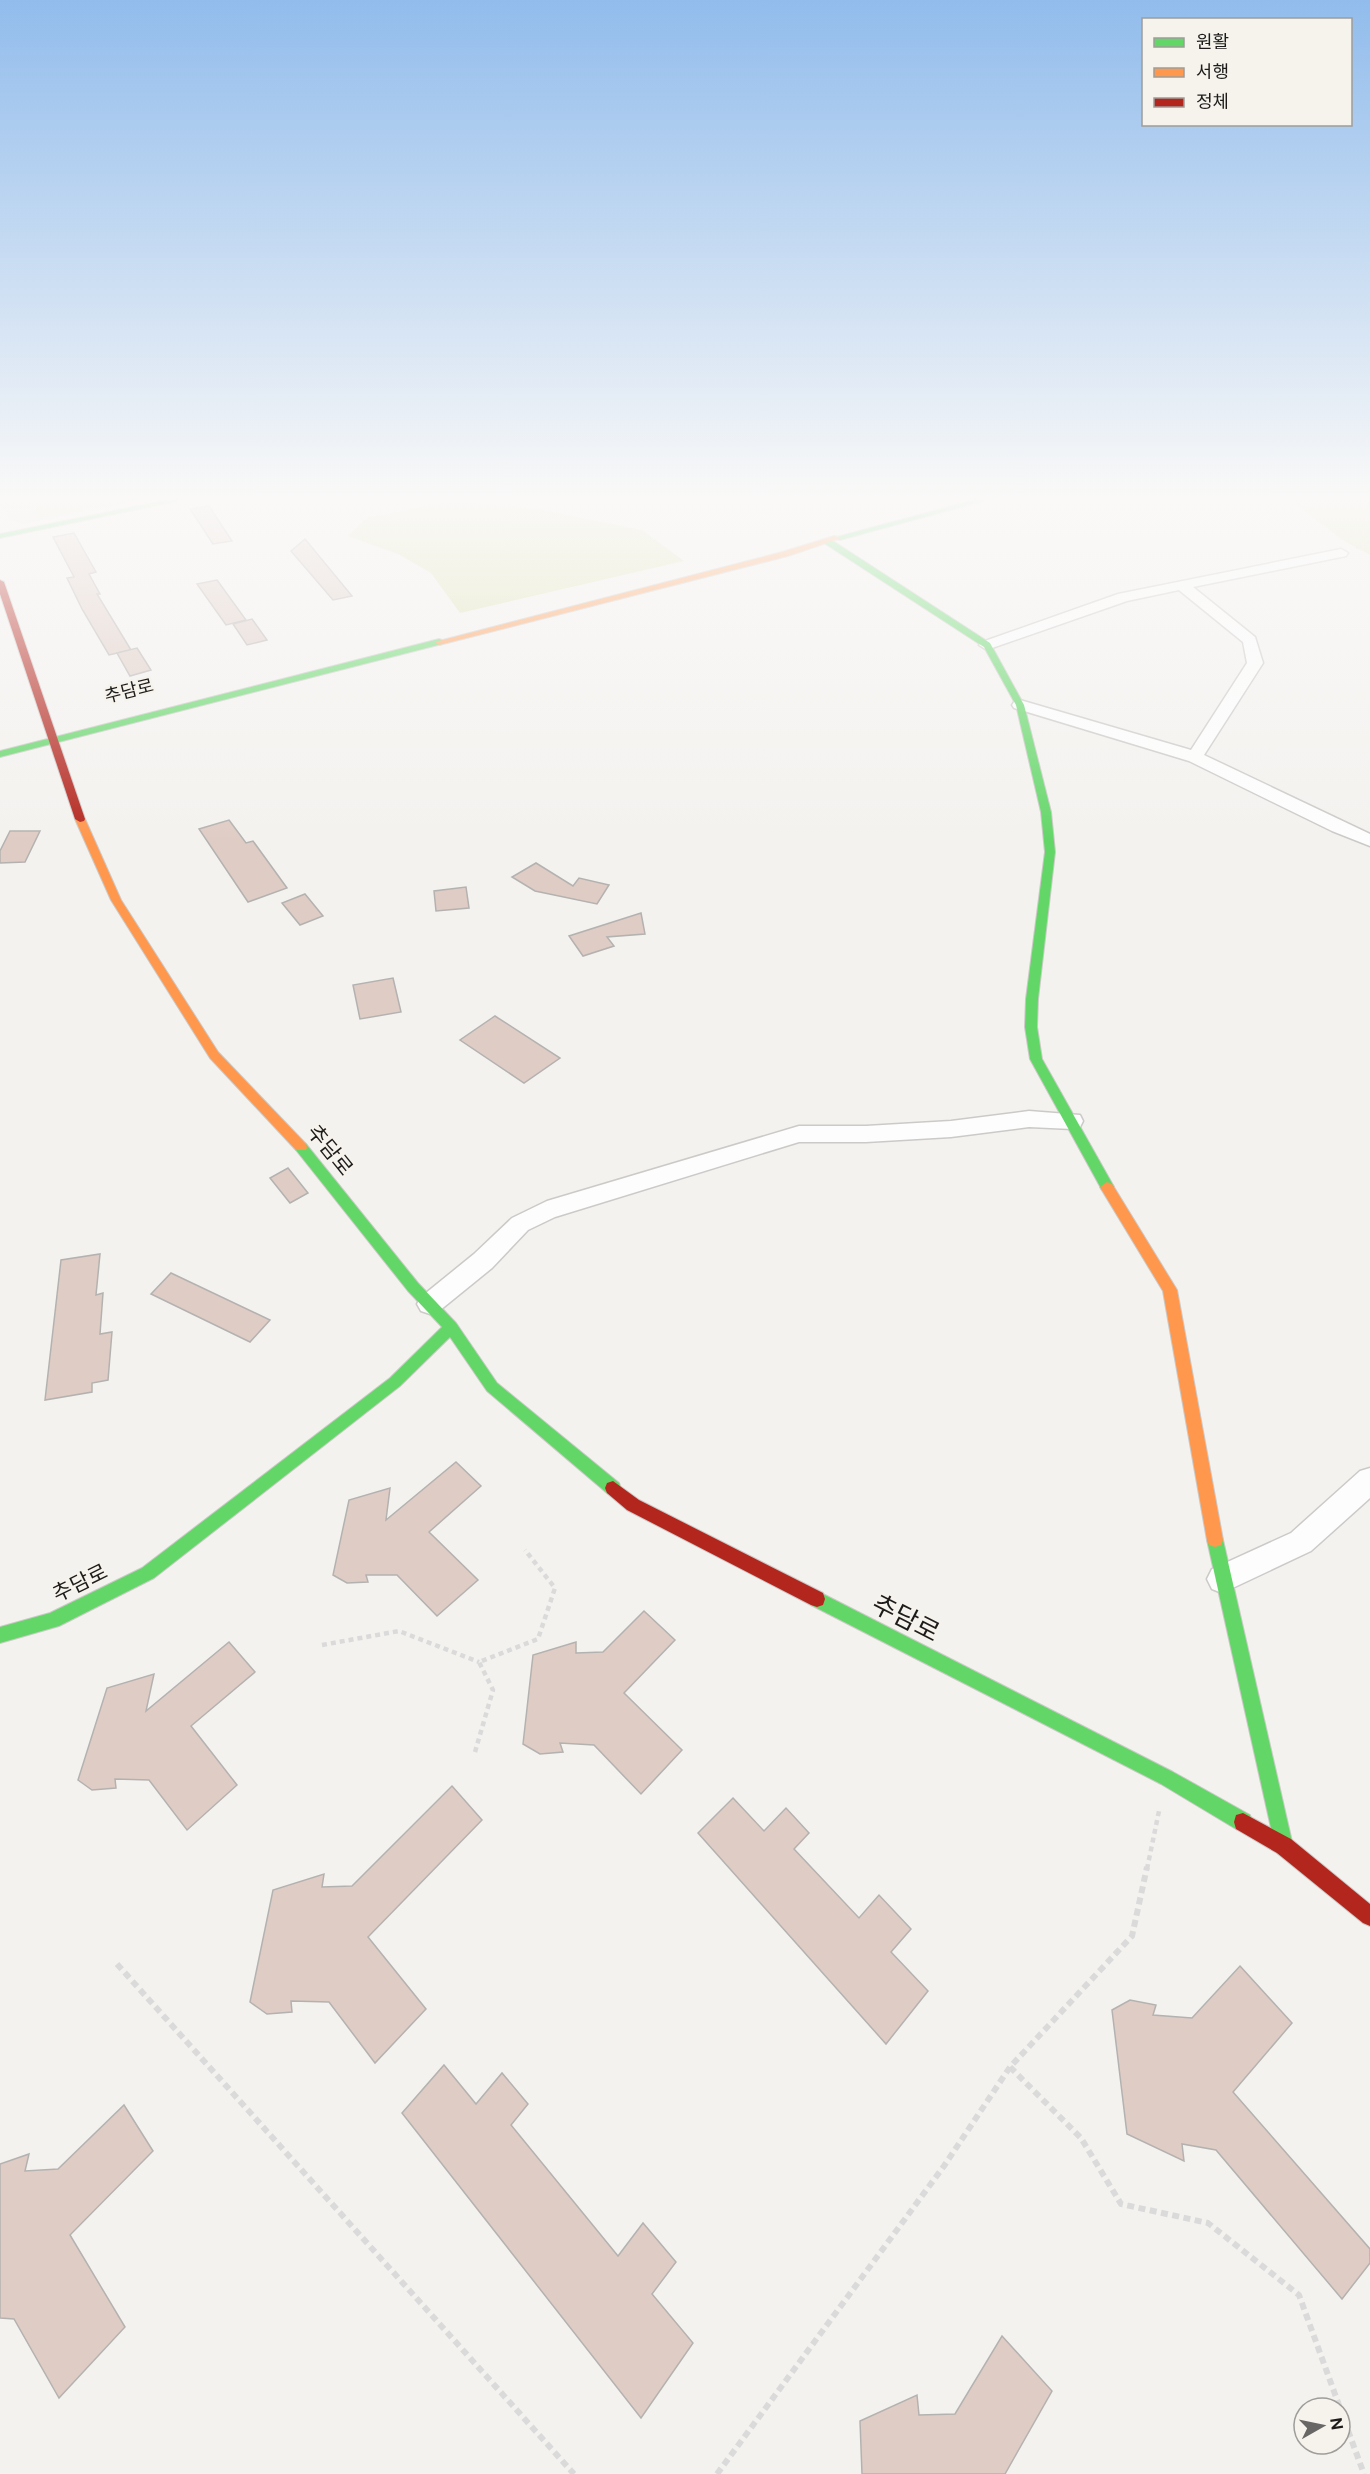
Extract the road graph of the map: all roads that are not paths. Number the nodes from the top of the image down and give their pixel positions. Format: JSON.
{"nodes":[{"id":1,"x":9,"y":610,"type":"edge"},
{"id":2,"x":556,"y":610,"type":"edge"},
{"id":3,"x":934,"y":610,"type":"edge"},
{"id":4,"x":1085,"y":610,"type":"edge"},
{"id":5,"x":1213,"y":610,"type":"edge"},
{"id":6,"x":987,"y":645,"type":"junction"},
{"id":7,"x":1020,"y":705,"type":"junction"},
{"id":8,"x":50,"y":735,"type":"junction"},
{"id":9,"x":0,"y":742,"type":"edge"},
{"id":10,"x":0,"y":753,"type":"edge"},
{"id":11,"x":1195,"y":757,"type":"junction"},
{"id":12,"x":1370,"y":841,"type":"edge"},
{"id":13,"x":1072,"y":1121,"type":"junction"},
{"id":14,"x":430,"y":1304,"type":"junction"},
{"id":15,"x":451,"y":1327,"type":"junction"},
{"id":16,"x":1370,"y":1480,"type":"edge"},
{"id":17,"x":1222,"y":1579,"type":"junction"},
{"id":18,"x":0,"y":1635,"type":"edge"},
{"id":19,"x":1284,"y":1846,"type":"junction"},
{"id":20,"x":1370,"y":1916,"type":"edge"}],
"edges":[{"from":1,"to":8,"type":"street"},
{"from":2,"to":8,"type":"street","name":"추담로"},
{"from":3,"to":6,"type":"street"},
{"from":4,"to":6,"type":"street"},
{"from":5,"to":11,"type":"street"},
{"from":6,"to":7,"type":"street"},
{"from":7,"to":11,"type":"street"},
{"from":7,"to":13,"type":"street"},
{"from":8,"to":9,"type":"street","name":"추담로"},
{"from":8,"to":10,"type":"street","name":"추담로"},
{"from":8,"to":14,"type":"street","name":"추담로"},
{"from":11,"to":12,"type":"street"},
{"from":13,"to":14,"type":"street"},
{"from":13,"to":17,"type":"street"},
{"from":14,"to":15,"type":"street","name":"추담로"},
{"from":15,"to":18,"type":"street","name":"추담로"},
{"from":15,"to":19,"type":"street","name":"추담로"},
{"from":16,"to":17,"type":"street"},
{"from":17,"to":19,"type":"street"},
{"from":19,"to":20,"type":"street","name":"추담로"}]}
